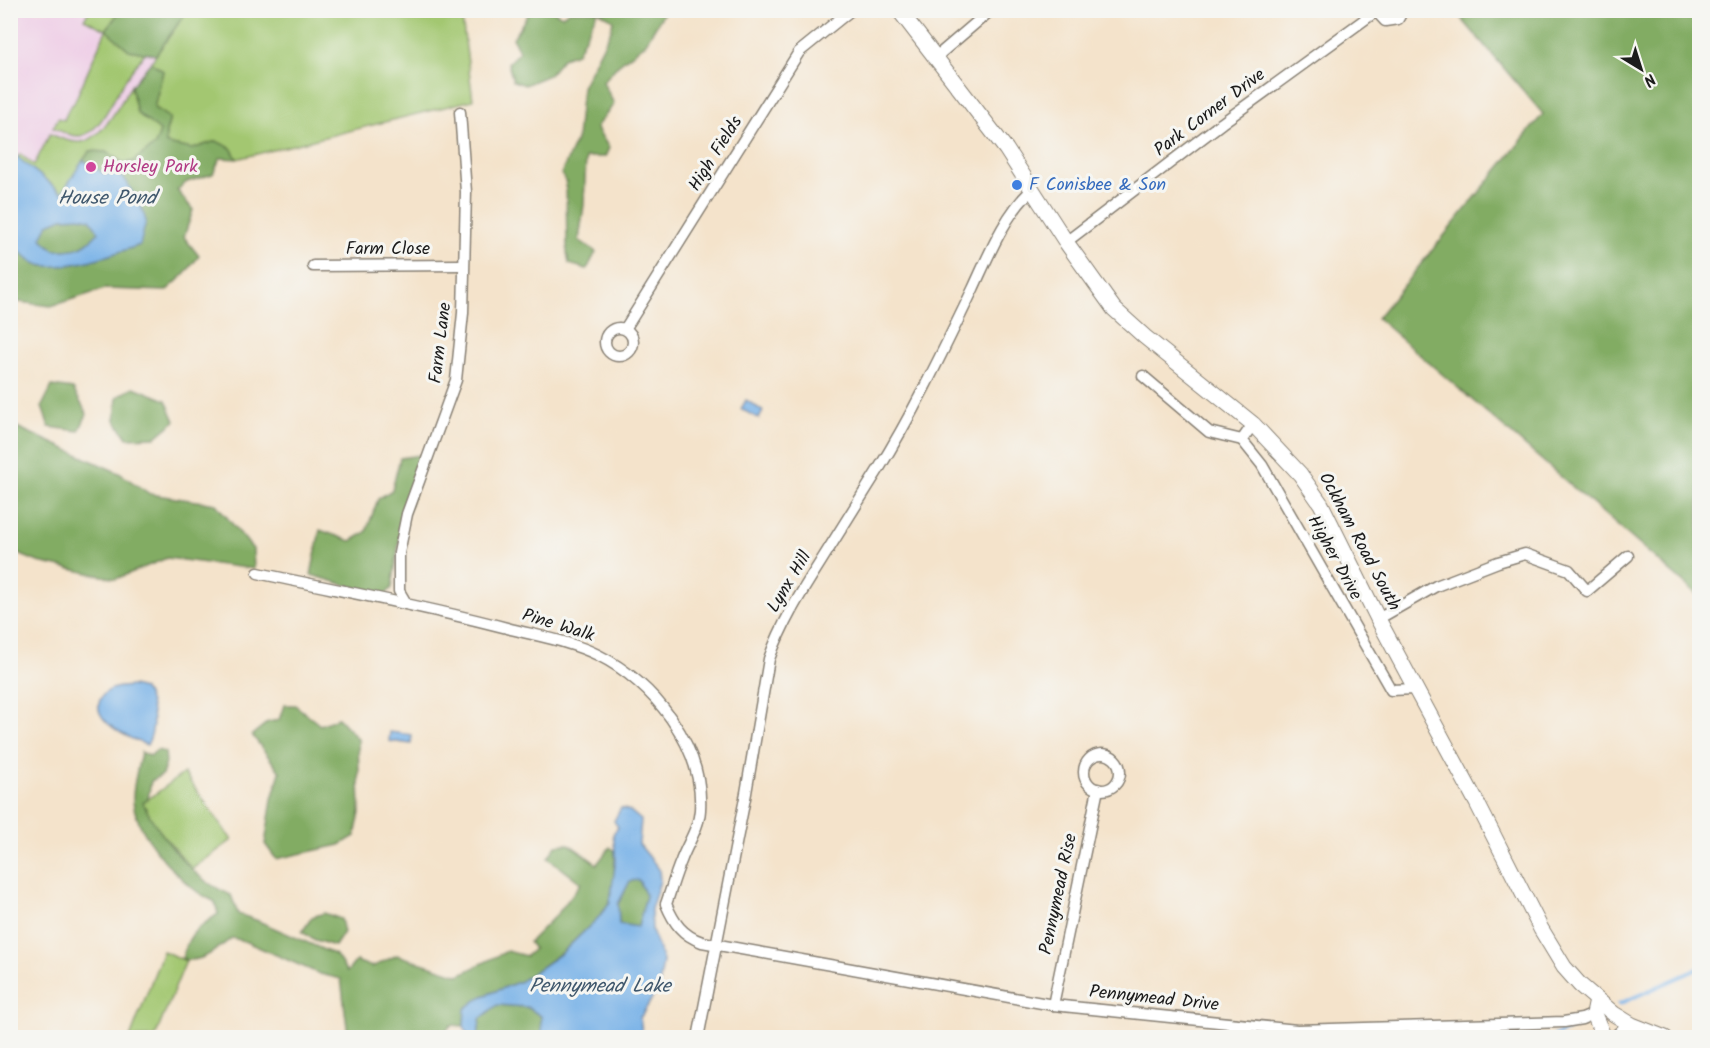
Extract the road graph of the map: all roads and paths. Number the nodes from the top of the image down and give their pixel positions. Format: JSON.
{"nodes":[{"id":1,"x":851,"y":10,"type":"edge"},
{"id":2,"x":899,"y":10,"type":"edge"},
{"id":3,"x":991,"y":10,"type":"edge"},
{"id":4,"x":1403,"y":10,"type":"edge"},
{"id":5,"x":1375,"y":11,"type":"edge"},
{"id":6,"x":936,"y":57,"type":"junction"},
{"id":7,"x":460,"y":112,"type":"dead end"},
{"id":8,"x":1033,"y":189,"type":"junction"},
{"id":9,"x":1066,"y":242,"type":"junction"},
{"id":10,"x":463,"y":265,"type":"junction"},
{"id":11,"x":313,"y":266,"type":"dead end"},
{"id":12,"x":625,"y":329,"type":"dead end"},
{"id":13,"x":1143,"y":376,"type":"dead end"},
{"id":14,"x":1253,"y":424,"type":"junction"},
{"id":15,"x":1242,"y":440,"type":"junction"},
{"id":16,"x":1628,"y":556,"type":"dead end"},
{"id":17,"x":258,"y":573,"type":"dead end"},
{"id":18,"x":406,"y":603,"type":"junction"},
{"id":19,"x":1378,"y":619,"type":"junction"},
{"id":20,"x":1416,"y":689,"type":"junction"},
{"id":21,"x":1098,"y":789,"type":"dead end"},
{"id":22,"x":715,"y":944,"type":"junction"},
{"id":23,"x":1053,"y":1005,"type":"junction"},
{"id":24,"x":1595,"y":1007,"type":"junction"},
{"id":25,"x":1632,"y":1025,"type":"junction"},
{"id":26,"x":698,"y":1038,"type":"edge"},
{"id":27,"x":1604,"y":1038,"type":"edge"},
{"id":28,"x":1613,"y":1038,"type":"edge"},
{"id":29,"x":1665,"y":1038,"type":"edge"}],
"edges":[{"from":1,"to":12,"type":"street","name":"High Fields"},
{"from":2,"to":6,"type":"main road","name":"Ockham Road South"},
{"from":3,"to":6,"type":"street"},
{"from":4,"to":5,"type":"street","name":"Park Corner Drive"},
{"from":5,"to":9,"type":"street","name":"Park Corner Drive"},
{"from":6,"to":8,"type":"main road","name":"Ockham Road South"},
{"from":7,"to":10,"type":"street","name":"Farm Lane"},
{"from":8,"to":9,"type":"main road","name":"Ockham Road South"},
{"from":8,"to":22,"type":"street","name":"Lynx Hill"},
{"from":9,"to":14,"type":"main road","name":"Ockham Road South"},
{"from":10,"to":11,"type":"street","name":"Farm Close"},
{"from":10,"to":18,"type":"street","name":"Farm Lane"},
{"from":13,"to":15,"type":"street"},
{"from":14,"to":15,"type":"street"},
{"from":14,"to":19,"type":"main road","name":"Ockham Road South"},
{"from":15,"to":20,"type":"street","name":"Higher Drive"},
{"from":16,"to":19,"type":"street"},
{"from":17,"to":18,"type":"street","name":"Pine Walk"},
{"from":18,"to":22,"type":"street","name":"Pine Walk"},
{"from":19,"to":20,"type":"main road","name":"Ockham Road South"},
{"from":20,"to":24,"type":"main road","name":"Ockham Road South"},
{"from":21,"to":23,"type":"street","name":"Pennymead Rise"},
{"from":22,"to":23,"type":"street","name":"Pennymead Drive"},
{"from":22,"to":26,"type":"street","name":"Lynx Hill"},
{"from":23,"to":24,"type":"street","name":"Pennymead Drive"},
{"from":24,"to":25,"type":"main road","name":"Ockham Road South"},
{"from":24,"to":27,"type":"main road"},
{"from":25,"to":28,"type":"street"},
{"from":25,"to":29,"type":"main road","name":"Ockham Road South"}]}
